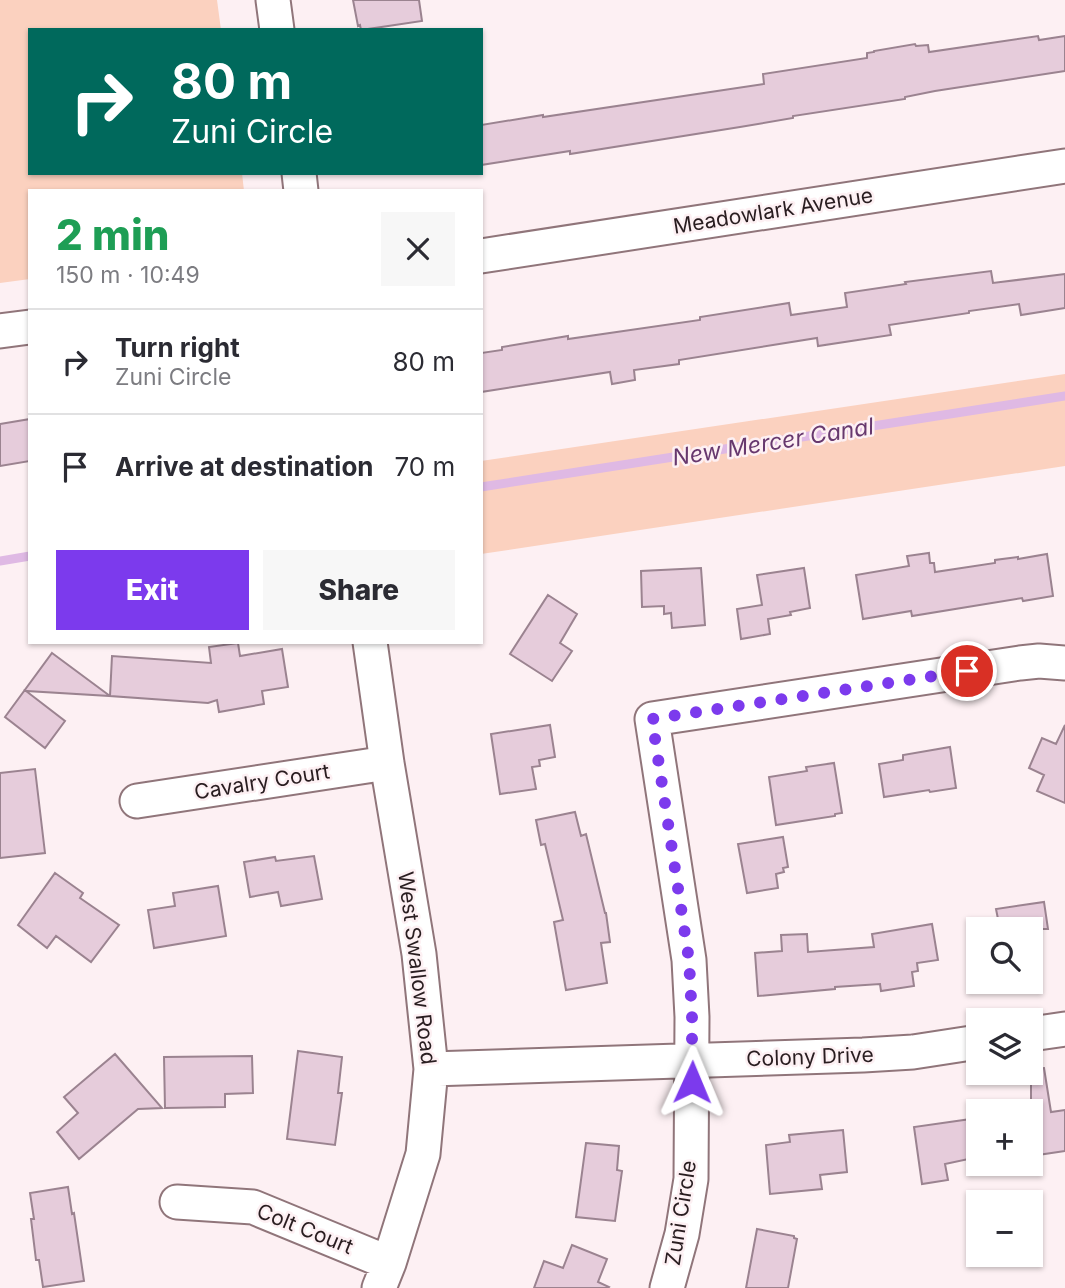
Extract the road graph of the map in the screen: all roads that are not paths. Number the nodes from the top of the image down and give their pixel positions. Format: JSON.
{"nodes":[{"id":1,"x":273,"y":0,"type":"edge"},
{"id":2,"x":277,"y":28,"type":"edge"},
{"id":3,"x":1065,"y":166,"type":"edge"},
{"id":4,"x":483,"y":256,"type":"edge"},
{"id":5,"x":28,"y":327,"type":"edge"},
{"id":6,"x":0,"y":331,"type":"edge"},
{"id":7,"x":370,"y":644,"type":"edge"},
{"id":8,"x":1065,"y":663,"type":"edge"},
{"id":9,"x":387,"y":763,"type":"junction"},
{"id":10,"x":137,"y":801,"type":"dead end"},
{"id":11,"x":1065,"y":1029,"type":"edge"},
{"id":12,"x":1043,"y":1032,"type":"edge"},
{"id":13,"x":966,"y":1044,"type":"edge"},
{"id":14,"x":692,"y":1061,"type":"junction"},
{"id":15,"x":431,"y":1069,"type":"junction"},
{"id":16,"x":177,"y":1202,"type":"dead end"},
{"id":17,"x":384,"y":1275,"type":"edge"},
{"id":18,"x":667,"y":1288,"type":"edge"}],
"edges":[{"from":1,"to":2,"type":"street"},
{"from":3,"to":4,"type":"street","name":"Meadowlark Avenue"},
{"from":5,"to":6,"type":"street"},
{"from":7,"to":9,"type":"street","name":"West Swallow Road"},
{"from":8,"to":14,"type":"street","name":"Zuni Circle"},
{"from":9,"to":10,"type":"street","name":"Cavalry Court"},
{"from":9,"to":15,"type":"street","name":"West Swallow Road"},
{"from":11,"to":12,"type":"street"},
{"from":13,"to":14,"type":"street","name":"Colony Drive"},
{"from":14,"to":15,"type":"street","name":"Colony Drive"},
{"from":14,"to":18,"type":"street","name":"Zuni Circle"},
{"from":15,"to":17,"type":"street","name":"West Swallow Road"},
{"from":16,"to":17,"type":"street","name":"Colt Court"}]}
